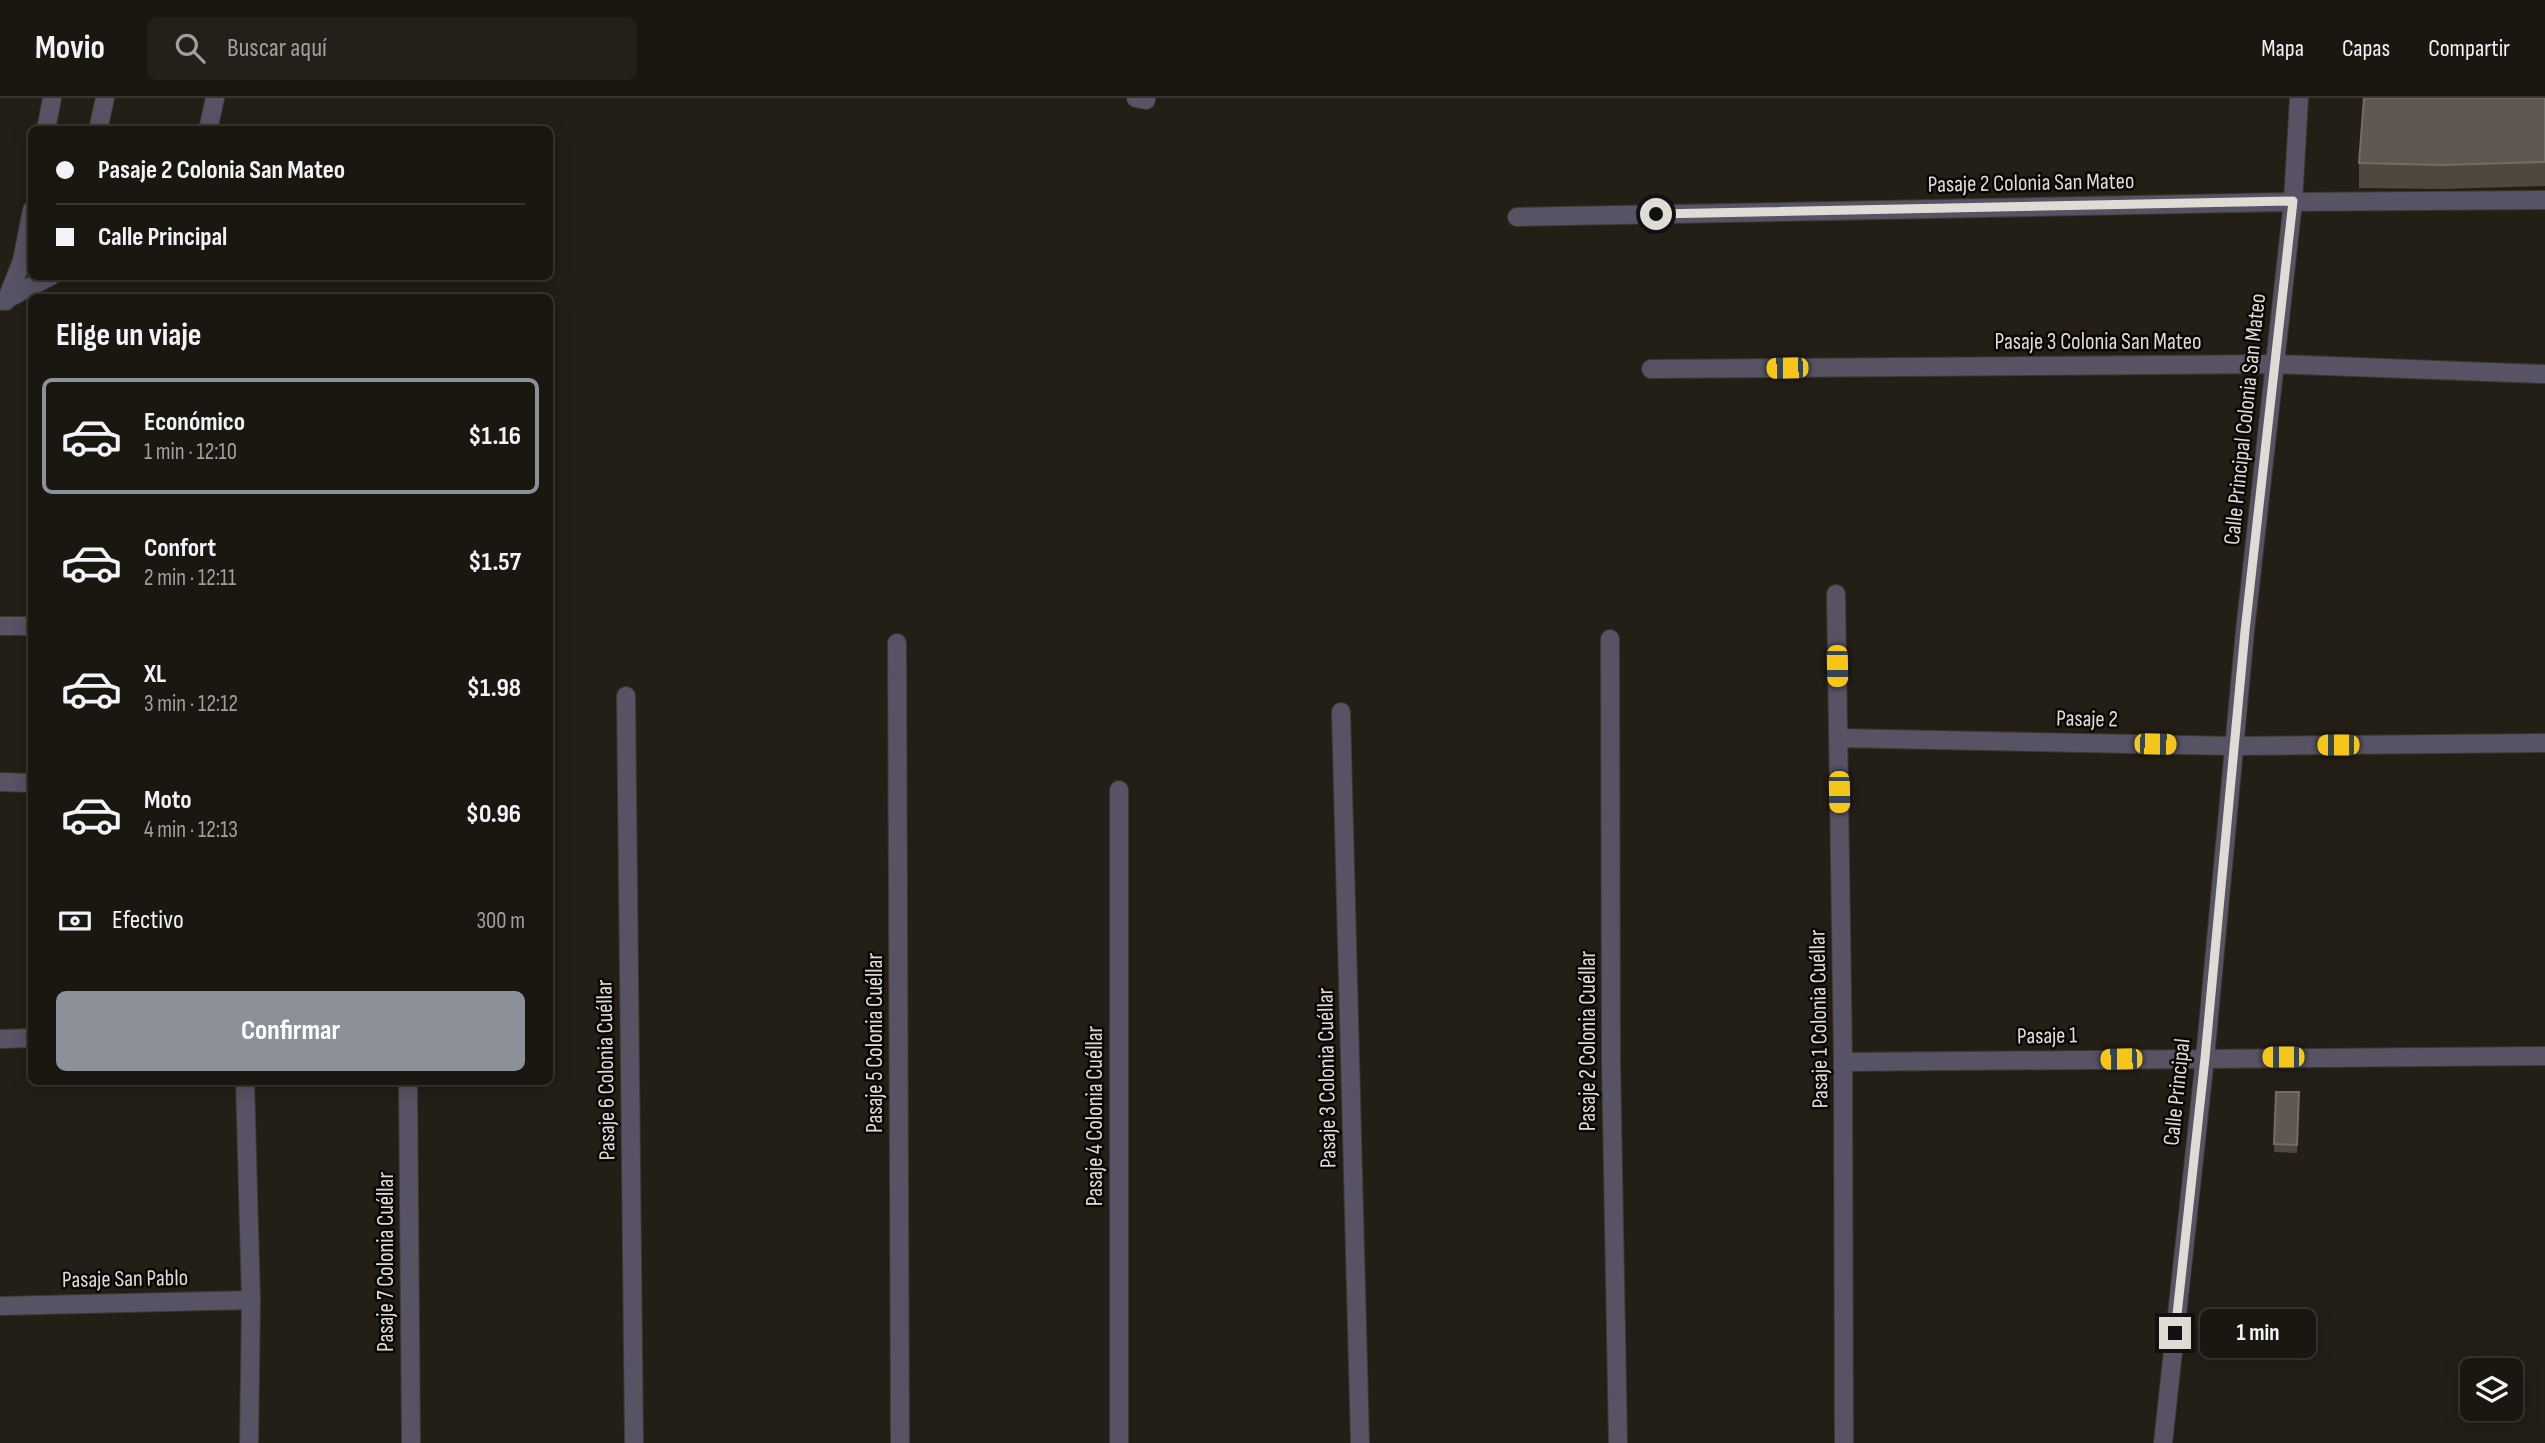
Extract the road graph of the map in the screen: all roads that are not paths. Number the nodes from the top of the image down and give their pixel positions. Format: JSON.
{"nodes":[{"id":1,"x":52,"y":98,"type":"edge"},
{"id":2,"x":105,"y":98,"type":"edge"},
{"id":3,"x":215,"y":98,"type":"edge"},
{"id":4,"x":2299,"y":98,"type":"edge"},
{"id":5,"x":47,"y":126,"type":"edge"},
{"id":6,"x":99,"y":126,"type":"edge"},
{"id":7,"x":209,"y":126,"type":"edge"},
{"id":8,"x":2545,"y":200,"type":"edge"},
{"id":9,"x":2293,"y":201,"type":"junction"},
{"id":10,"x":1517,"y":216,"type":"dead end"},
{"id":11,"x":28,"y":230,"type":"edge"},
{"id":12,"x":43,"y":280,"type":"edge"},
{"id":13,"x":3,"y":301,"type":"edge"},
{"id":14,"x":2276,"y":365,"type":"junction"},
{"id":15,"x":1651,"y":369,"type":"dead end"},
{"id":16,"x":2545,"y":374,"type":"edge"},
{"id":17,"x":1836,"y":594,"type":"dead end"},
{"id":18,"x":0,"y":626,"type":"edge"},
{"id":19,"x":28,"y":626,"type":"edge"},
{"id":20,"x":1610,"y":639,"type":"dead end"},
{"id":21,"x":897,"y":643,"type":"dead end"},
{"id":22,"x":626,"y":696,"type":"dead end"},
{"id":23,"x":1341,"y":712,"type":"dead end"},
{"id":24,"x":1838,"y":738,"type":"junction"},
{"id":25,"x":2545,"y":743,"type":"edge"},
{"id":26,"x":2234,"y":746,"type":"junction"},
{"id":27,"x":0,"y":782,"type":"edge"},
{"id":28,"x":28,"y":783,"type":"edge"},
{"id":29,"x":1119,"y":790,"type":"dead end"},
{"id":30,"x":28,"y":1038,"type":"edge"},
{"id":31,"x":0,"y":1039,"type":"edge"},
{"id":32,"x":2545,"y":1056,"type":"edge"},
{"id":33,"x":2205,"y":1058,"type":"junction"},
{"id":34,"x":1843,"y":1062,"type":"junction"},
{"id":35,"x":245,"y":1085,"type":"edge"},
{"id":36,"x":408,"y":1085,"type":"edge"},
{"id":37,"x":251,"y":1300,"type":"junction"},
{"id":38,"x":0,"y":1306,"type":"edge"},
{"id":39,"x":249,"y":1443,"type":"edge"},
{"id":40,"x":411,"y":1443,"type":"edge"},
{"id":41,"x":634,"y":1443,"type":"edge"},
{"id":42,"x":900,"y":1443,"type":"edge"},
{"id":43,"x":1119,"y":1443,"type":"edge"},
{"id":44,"x":1360,"y":1443,"type":"edge"},
{"id":45,"x":1619,"y":1443,"type":"edge"},
{"id":46,"x":1844,"y":1443,"type":"edge"},
{"id":47,"x":2163,"y":1443,"type":"edge"}],
"edges":[{"from":1,"to":5,"type":"street"},
{"from":2,"to":6,"type":"street"},
{"from":3,"to":7,"type":"street"},
{"from":4,"to":9,"type":"street","name":"Calle Principal Colonia San Mateo"},
{"from":8,"to":9,"type":"street","name":"Pasaje 2 Colonia San Mateo"},
{"from":9,"to":10,"type":"street","name":"Pasaje 2 Colonia San Mateo"},
{"from":9,"to":14,"type":"street","name":"Calle Principal Colonia San Mateo"},
{"from":11,"to":13,"type":"street"},
{"from":12,"to":13,"type":"street"},
{"from":14,"to":15,"type":"street","name":"Pasaje 3 Colonia San Mateo"},
{"from":14,"to":16,"type":"street","name":"Pasaje 3 Colonia San Mateo"},
{"from":14,"to":26,"type":"street","name":"Calle Principal Colonia San Mateo"},
{"from":17,"to":24,"type":"street","name":"Pasaje 1 Colonia Cuéllar"},
{"from":18,"to":19,"type":"street"},
{"from":20,"to":45,"type":"street","name":"Pasaje 2 Colonia Cuéllar"},
{"from":21,"to":42,"type":"street","name":"Pasaje 5 Colonia Cuéllar"},
{"from":22,"to":41,"type":"street","name":"Pasaje 6 Colonia Cuéllar"},
{"from":23,"to":44,"type":"street","name":"Pasaje 3 Colonia Cuéllar"},
{"from":24,"to":26,"type":"street","name":"Pasaje 2"},
{"from":24,"to":34,"type":"street","name":"Pasaje 1 Colonia Cuéllar"},
{"from":25,"to":26,"type":"street","name":"Pasaje 2"},
{"from":26,"to":33,"type":"street","name":"Calle Principal"},
{"from":27,"to":28,"type":"street"},
{"from":29,"to":43,"type":"street","name":"Pasaje 4 Colonia Cuéllar"},
{"from":30,"to":31,"type":"street"},
{"from":32,"to":33,"type":"street","name":"Pasaje 1"},
{"from":33,"to":34,"type":"street","name":"Pasaje 1"},
{"from":33,"to":47,"type":"street","name":"Calle Principal"},
{"from":34,"to":46,"type":"street","name":"Pasaje 1 Colonia Cuéllar"},
{"from":35,"to":37,"type":"street"},
{"from":36,"to":40,"type":"street","name":"Pasaje 7 Colonia Cuéllar"},
{"from":37,"to":38,"type":"street","name":"Pasaje San Pablo"},
{"from":37,"to":39,"type":"street"}]}
